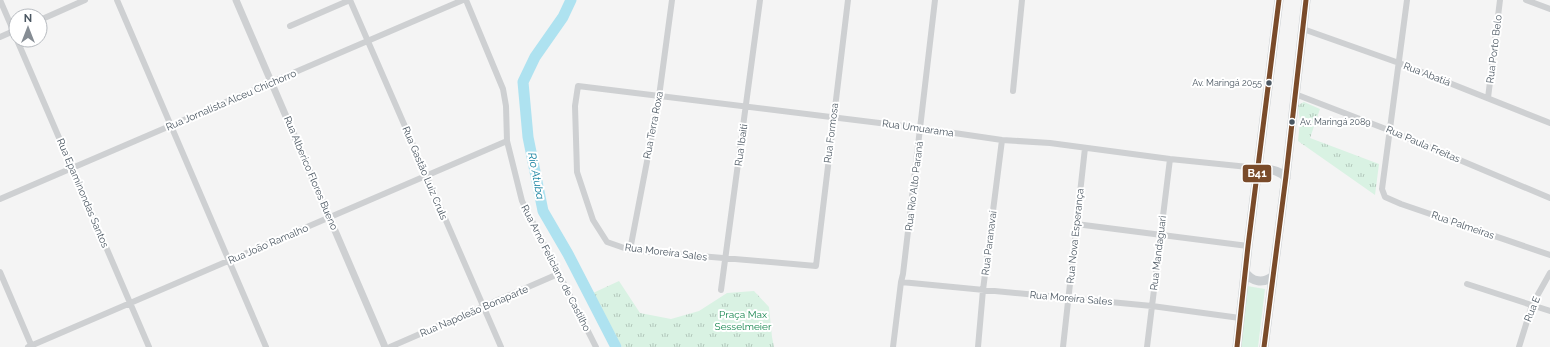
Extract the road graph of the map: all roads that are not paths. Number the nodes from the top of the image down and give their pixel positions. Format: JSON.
{"nodes":[{"id":1,"x":0,"y":0,"type":"edge"},
{"id":2,"x":85,"y":0,"type":"edge"},
{"id":3,"x":117,"y":0,"type":"edge"},
{"id":4,"x":236,"y":0,"type":"edge"},
{"id":5,"x":350,"y":0,"type":"edge"},
{"id":6,"x":464,"y":0,"type":"edge"},
{"id":7,"x":672,"y":0,"type":"edge"},
{"id":8,"x":760,"y":0,"type":"edge"},
{"id":9,"x":848,"y":0,"type":"edge"},
{"id":10,"x":936,"y":0,"type":"edge"},
{"id":11,"x":1022,"y":0,"type":"edge"},
{"id":12,"x":1279,"y":0,"type":"edge"},
{"id":13,"x":1306,"y":0,"type":"edge"},
{"id":14,"x":1407,"y":0,"type":"edge"},
{"id":15,"x":1500,"y":0,"type":"edge"},
{"id":16,"x":1526,"y":0,"type":"edge"},
{"id":17,"x":1550,"y":9,"type":"edge"},
{"id":18,"x":48,"y":16,"type":"edge"},
{"id":19,"x":8,"y":18,"type":"edge"},
{"id":20,"x":290,"y":26,"type":"dead end"},
{"id":21,"x":1303,"y":30,"type":"junction"},
{"id":22,"x":368,"y":41,"type":"junction"},
{"id":23,"x":20,"y":48,"type":"edge"},
{"id":24,"x":1399,"y":63,"type":"junction"},
{"id":25,"x":271,"y":82,"type":"junction"},
{"id":26,"x":578,"y":86,"type":"joint"},
{"id":27,"x":1013,"y":91,"type":"dead end"},
{"id":28,"x":1295,"y":94,"type":"junction"},
{"id":29,"x":660,"y":96,"type":"junction"},
{"id":30,"x":1488,"y":98,"type":"junction"},
{"id":31,"x":746,"y":107,"type":"junction"},
{"id":32,"x":833,"y":117,"type":"junction"},
{"id":33,"x":1550,"y":123,"type":"edge"},
{"id":34,"x":171,"y":126,"type":"junction"},
{"id":35,"x":920,"y":128,"type":"junction"},
{"id":36,"x":1390,"y":131,"type":"junction"},
{"id":37,"x":1002,"y":140,"type":"junction"},
{"id":38,"x":507,"y":141,"type":"junction"},
{"id":39,"x":1085,"y":148,"type":"junction"},
{"id":40,"x":1170,"y":159,"type":"junction"},
{"id":41,"x":72,"y":168,"type":"junction"},
{"id":42,"x":1258,"y":168,"type":"junction"},
{"id":43,"x":426,"y":176,"type":"junction"},
{"id":44,"x":1286,"y":178,"type":"junction"},
{"id":45,"x":1550,"y":198,"type":"edge"},
{"id":46,"x":0,"y":199,"type":"edge"},
{"id":47,"x":329,"y":217,"type":"junction"},
{"id":48,"x":1076,"y":224,"type":"junction"},
{"id":49,"x":1160,"y":235,"type":"junction"},
{"id":50,"x":1248,"y":246,"type":"junction"},
{"id":51,"x":630,"y":250,"type":"junction"},
{"id":52,"x":1550,"y":255,"type":"edge"},
{"id":53,"x":726,"y":259,"type":"junction"},
{"id":54,"x":229,"y":260,"type":"junction"},
{"id":55,"x":816,"y":266,"type":"joint"},
{"id":56,"x":0,"y":272,"type":"edge"},
{"id":57,"x":1245,"y":272,"type":"junction"},
{"id":58,"x":1550,"y":273,"type":"edge"},
{"id":59,"x":558,"y":274,"type":"junction"},
{"id":60,"x":1273,"y":276,"type":"junction"},
{"id":61,"x":901,"y":282,"type":"junction"},
{"id":62,"x":1467,"y":284,"type":"dead end"},
{"id":63,"x":721,"y":290,"type":"dead end"},
{"id":64,"x":983,"y":290,"type":"junction"},
{"id":65,"x":1068,"y":298,"type":"junction"},
{"id":66,"x":130,"y":303,"type":"junction"},
{"id":67,"x":1532,"y":305,"type":"junction"},
{"id":68,"x":1152,"y":306,"type":"junction"},
{"id":69,"x":483,"y":307,"type":"junction"},
{"id":70,"x":1550,"y":311,"type":"edge"},
{"id":71,"x":1240,"y":318,"type":"junction"},
{"id":72,"x":31,"y":347,"type":"edge"},
{"id":73,"x":149,"y":347,"type":"edge"},
{"id":74,"x":266,"y":347,"type":"edge"},
{"id":75,"x":385,"y":347,"type":"edge"},
{"id":76,"x":390,"y":347,"type":"edge"},
{"id":77,"x":500,"y":347,"type":"edge"},
{"id":78,"x":596,"y":347,"type":"edge"},
{"id":79,"x":893,"y":347,"type":"edge"},
{"id":80,"x":978,"y":347,"type":"edge"},
{"id":81,"x":1063,"y":347,"type":"edge"},
{"id":82,"x":1147,"y":347,"type":"edge"},
{"id":83,"x":1237,"y":347,"type":"edge"},
{"id":84,"x":1264,"y":347,"type":"edge"},
{"id":85,"x":1519,"y":347,"type":"edge"}],
"edges":[{"from":1,"to":19,"type":"street"},
{"from":2,"to":18,"type":"street"},
{"from":3,"to":34,"type":"street"},
{"from":4,"to":25,"type":"street","name":"Rua Alberico Flores Bueno"},
{"from":5,"to":20,"type":"street"},
{"from":5,"to":22,"type":"street","name":"Rua Gastão Luiz Cruls"},
{"from":6,"to":22,"type":"street","name":"Rua Jornalista Alceu Chichorro"},
{"from":6,"to":38,"type":"street","name":"Rua Arno Feliciano de Castilho"},
{"from":7,"to":29,"type":"street","name":"Rua Terra Roxa"},
{"from":8,"to":31,"type":"street","name":"Rua Ibaiti"},
{"from":9,"to":32,"type":"street","name":"Rua Formosa"},
{"from":10,"to":35,"type":"street","name":"Rua Rio Alto Paraná"},
{"from":11,"to":27,"type":"street"},
{"from":12,"to":42,"type":"main road"},
{"from":13,"to":21,"type":"main road"},
{"from":14,"to":24,"type":"street"},
{"from":15,"to":30,"type":"street","name":"Rua Porto Belo"},
{"from":16,"to":17,"type":"street"},
{"from":21,"to":24,"type":"street","name":"Rua Abatiá"},
{"from":21,"to":28,"type":"main road"},
{"from":22,"to":25,"type":"street","name":"Rua Jornalista Alceu Chichorro"},
{"from":22,"to":43,"type":"street","name":"Rua Gastão Luiz Cruls"},
{"from":23,"to":41,"type":"street","name":"Rua Epaminondas Santos"},
{"from":24,"to":30,"type":"street","name":"Rua Abatiá"},
{"from":24,"to":36,"type":"street"},
{"from":25,"to":34,"type":"street","name":"Rua Jornalista Alceu Chichorro"},
{"from":25,"to":47,"type":"street","name":"Rua Alberico Flores Bueno"},
{"from":26,"to":29,"type":"street","name":"Rua Umuarama"},
{"from":26,"to":51,"type":"street","name":"Rua Moreira Sales"},
{"from":28,"to":36,"type":"street","name":"Rua Paula Freitas"},
{"from":28,"to":44,"type":"main road"},
{"from":29,"to":31,"type":"street","name":"Rua Umuarama"},
{"from":29,"to":51,"type":"street","name":"Rua Terra Roxa"},
{"from":30,"to":33,"type":"street","name":"Rua Abatiá"},
{"from":31,"to":32,"type":"street","name":"Rua Umuarama"},
{"from":31,"to":53,"type":"street","name":"Rua Ibaiti"},
{"from":32,"to":35,"type":"street","name":"Rua Umuarama"},
{"from":32,"to":55,"type":"street","name":"Rua Formosa"},
{"from":34,"to":41,"type":"street","name":"Rua Jornalista Alceu Chichorro"},
{"from":34,"to":54,"type":"street"},
{"from":35,"to":37,"type":"street","name":"Rua Umuarama"},
{"from":35,"to":61,"type":"street","name":"Rua Rio Alto Paraná"},
{"from":36,"to":45,"type":"street","name":"Rua Paula Freitas"},
{"from":36,"to":52,"type":"street","name":"Rua Palmeiras"},
{"from":37,"to":39,"type":"street","name":"Rua Umuarama"},
{"from":37,"to":64,"type":"street","name":"Rua Paranavaí"},
{"from":38,"to":43,"type":"street","name":"Rua João Ramalho"},
{"from":38,"to":59,"type":"street","name":"Rua Arno Feliciano de Castilho"},
{"from":39,"to":40,"type":"street","name":"Rua Umuarama"},
{"from":39,"to":48,"type":"street","name":"Rua Nova Esperança"},
{"from":40,"to":42,"type":"street","name":"Rua Umuarama"},
{"from":40,"to":49,"type":"street","name":"Rua Mandaguari"},
{"from":41,"to":46,"type":"street","name":"Rua Jornalista Alceu Chichorro"},
{"from":41,"to":66,"type":"street","name":"Rua Epaminondas Santos"},
{"from":42,"to":44,"type":"main road"},
{"from":42,"to":50,"type":"main road"},
{"from":43,"to":47,"type":"street","name":"Rua João Ramalho"},
{"from":43,"to":69,"type":"street","name":"Rua Gastão Luiz Cruls"},
{"from":44,"to":60,"type":"main road"},
{"from":47,"to":54,"type":"street","name":"Rua João Ramalho"},
{"from":47,"to":75,"type":"street","name":"Rua Alberico Flores Bueno"},
{"from":48,"to":49,"type":"street"},
{"from":48,"to":65,"type":"street","name":"Rua Nova Esperança"},
{"from":49,"to":50,"type":"street"},
{"from":49,"to":68,"type":"street","name":"Rua Mandaguari"},
{"from":50,"to":57,"type":"main road"},
{"from":51,"to":53,"type":"street","name":"Rua Moreira Sales"},
{"from":53,"to":55,"type":"street","name":"Rua Moreira Sales"},
{"from":53,"to":63,"type":"street","name":"Rua Ibaiti"},
{"from":54,"to":66,"type":"street","name":"Rua João Ramalho"},
{"from":54,"to":74,"type":"street"},
{"from":56,"to":72,"type":"street"},
{"from":57,"to":60,"type":"main road"},
{"from":57,"to":71,"type":"main road"},
{"from":58,"to":67,"type":"street","name":"Rua E"},
{"from":59,"to":69,"type":"street","name":"Rua Napoleão Bonaparte"},
{"from":59,"to":78,"type":"street","name":"Rua Arno Feliciano de Castilho"},
{"from":60,"to":84,"type":"main road"},
{"from":61,"to":64,"type":"street","name":"Rua Moreira Sales"},
{"from":61,"to":79,"type":"street","name":"Rua Rio Alto Paraná"},
{"from":62,"to":67,"type":"street"},
{"from":64,"to":65,"type":"street","name":"Rua Moreira Sales"},
{"from":64,"to":80,"type":"street","name":"Rua Paranavaí"},
{"from":65,"to":68,"type":"street","name":"Rua Moreira Sales"},
{"from":65,"to":81,"type":"street","name":"Rua Nova Esperança"},
{"from":66,"to":72,"type":"street","name":"Rua João Ramalho"},
{"from":66,"to":73,"type":"street","name":"Rua Epaminondas Santos"},
{"from":67,"to":70,"type":"street"},
{"from":67,"to":85,"type":"street","name":"Rua E"},
{"from":68,"to":71,"type":"street","name":"Rua Moreira Sales"},
{"from":68,"to":82,"type":"street","name":"Rua Mandaguari"},
{"from":69,"to":76,"type":"street","name":"Rua Napoleão Bonaparte"},
{"from":69,"to":77,"type":"street","name":"Rua Gastão Luiz Cruls"},
{"from":71,"to":83,"type":"main road"}]}
